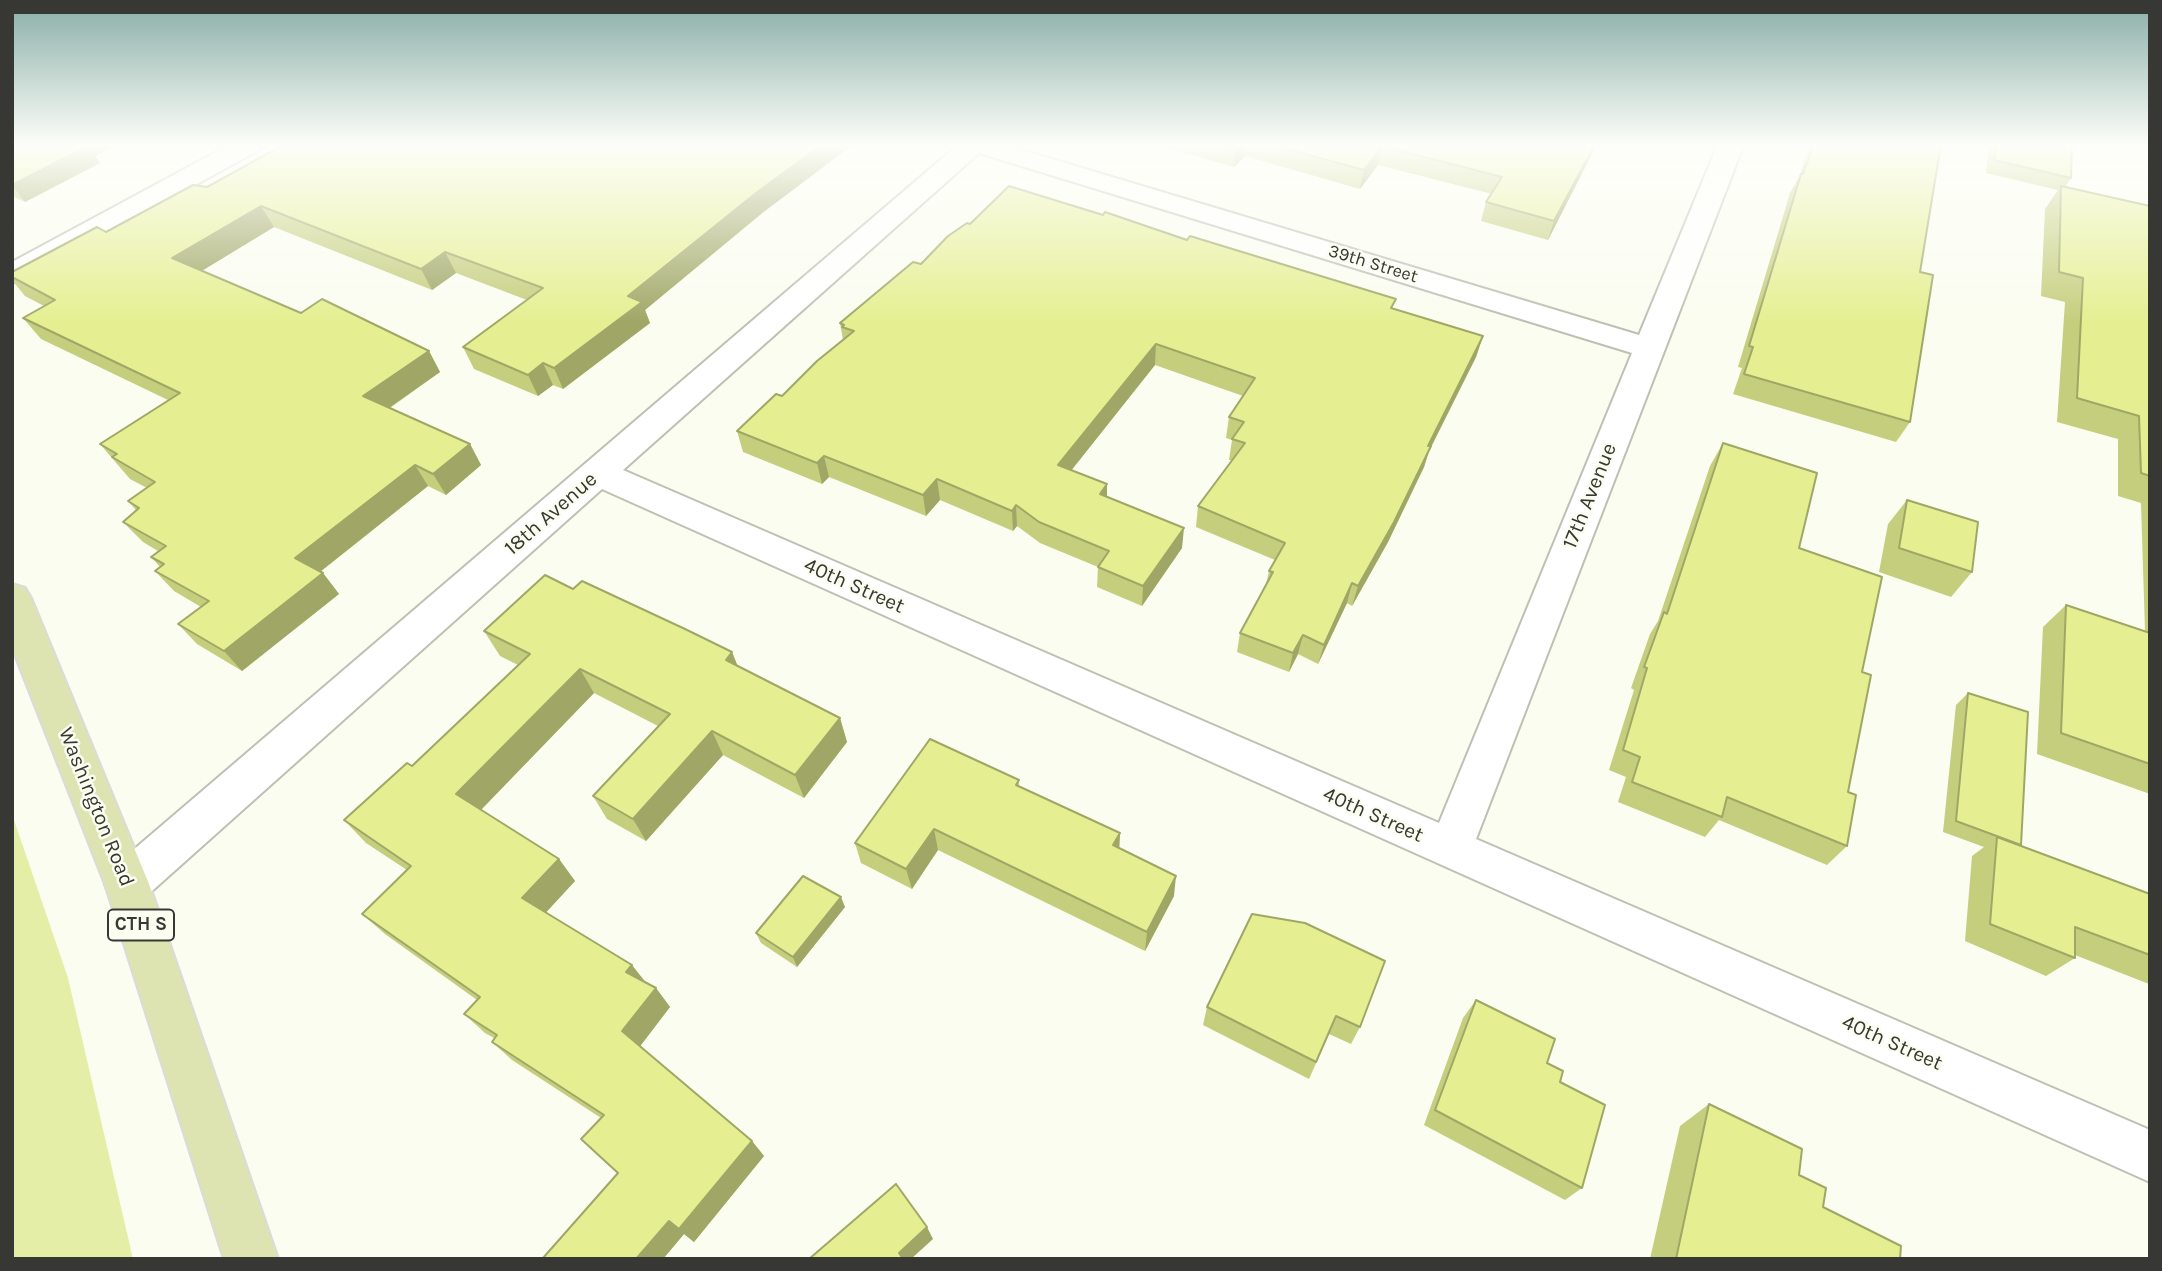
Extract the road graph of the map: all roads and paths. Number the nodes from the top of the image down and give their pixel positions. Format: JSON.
{"nodes":[{"id":1,"x":141,"y":203,"type":"edge"},
{"id":2,"x":907,"y":203,"type":"edge"},
{"id":3,"x":1171,"y":203,"type":"edge"},
{"id":4,"x":1707,"y":203,"type":"edge"},
{"id":5,"x":12,"y":274,"type":"edge"},
{"id":6,"x":1649,"y":348,"type":"junction"},
{"id":7,"x":597,"y":473,"type":"junction"},
{"id":8,"x":12,"y":598,"type":"edge"},
{"id":9,"x":1450,"y":848,"type":"junction"},
{"id":10,"x":127,"y":884,"type":"junction"},
{"id":11,"x":2150,"y":1156,"type":"edge"},
{"id":12,"x":251,"y":1259,"type":"edge"}],
"edges":[{"from":1,"to":5,"type":"street"},
{"from":2,"to":7,"type":"street","name":"18th Avenue"},
{"from":3,"to":6,"type":"street","name":"39th Street"},
{"from":4,"to":6,"type":"street","name":"17th Avenue"},
{"from":6,"to":9,"type":"street","name":"17th Avenue"},
{"from":7,"to":9,"type":"street","name":"40th Street"},
{"from":7,"to":10,"type":"street","name":"18th Avenue"},
{"from":8,"to":10,"type":"main road","name":"Washington Road","number":"CTH S"},
{"from":9,"to":11,"type":"street","name":"40th Street"},
{"from":10,"to":12,"type":"main road","name":"Washington Road","number":"CTH S"}]}
